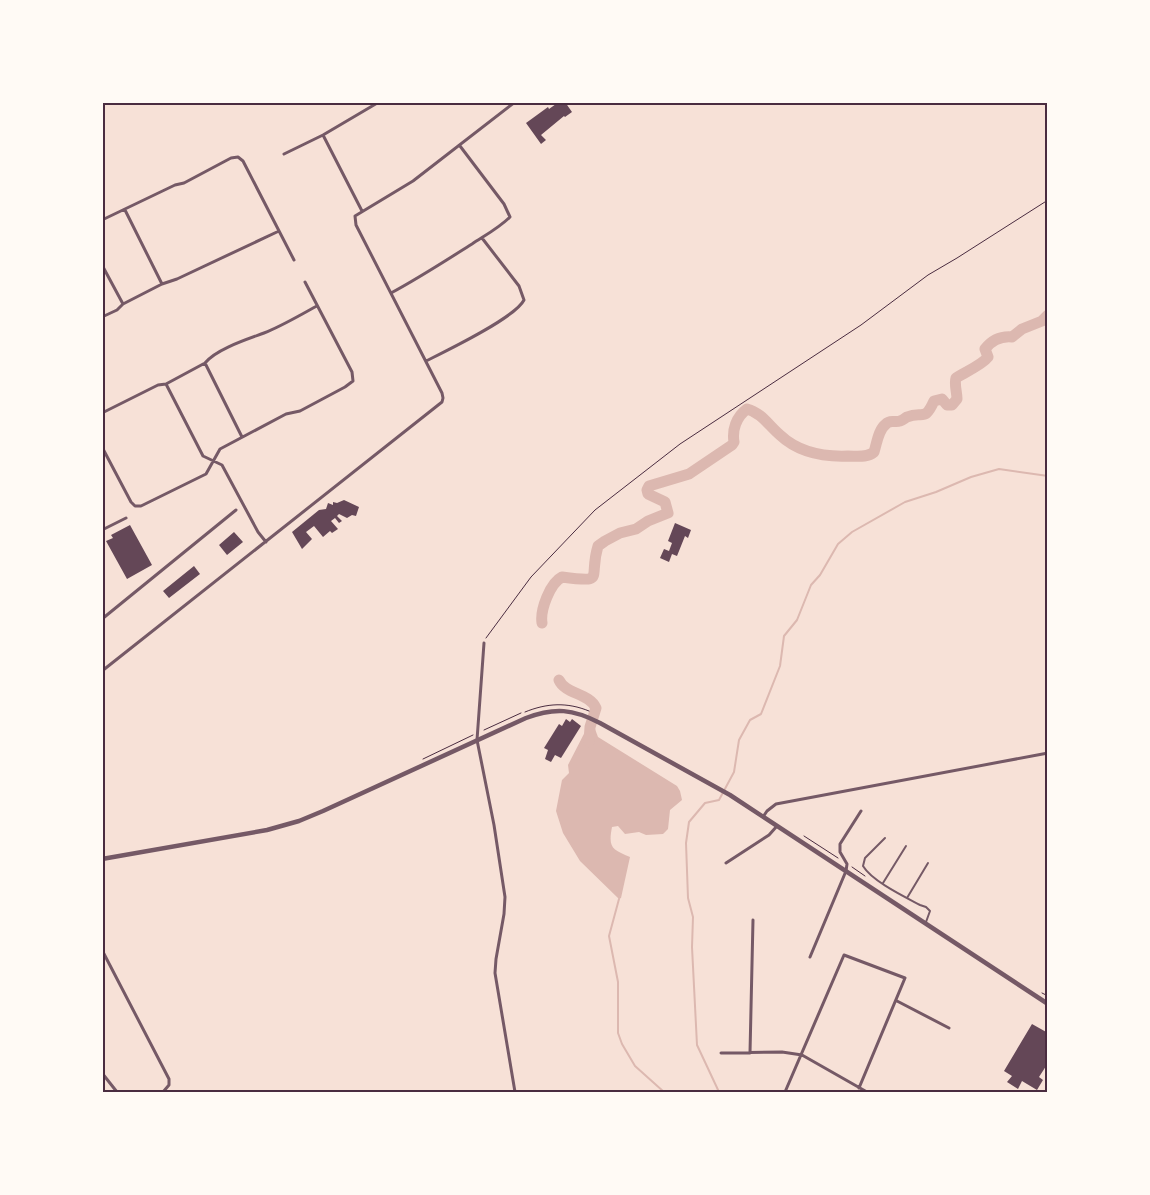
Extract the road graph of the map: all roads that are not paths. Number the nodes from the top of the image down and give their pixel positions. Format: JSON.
{"nodes":[{"id":1,"x":379,"y":102,"type":"edge"},
{"id":2,"x":515,"y":102,"type":"edge"},
{"id":3,"x":323,"y":135,"type":"junction"},
{"id":4,"x":460,"y":146,"type":"junction"},
{"id":5,"x":284,"y":154,"type":"dead end"},
{"id":6,"x":125,"y":210,"type":"junction"},
{"id":7,"x":362,"y":212,"type":"junction"},
{"id":8,"x":102,"y":220,"type":"edge"},
{"id":9,"x":279,"y":231,"type":"junction"},
{"id":10,"x":482,"y":238,"type":"junction"},
{"id":11,"x":294,"y":260,"type":"dead end"},
{"id":12,"x":102,"y":265,"type":"edge"},
{"id":13,"x":305,"y":282,"type":"dead end"},
{"id":14,"x":162,"y":284,"type":"junction"},
{"id":15,"x":391,"y":293,"type":"junction"},
{"id":16,"x":123,"y":304,"type":"junction"},
{"id":17,"x":317,"y":306,"type":"junction"},
{"id":18,"x":102,"y":317,"type":"edge"},
{"id":19,"x":426,"y":361,"type":"junction"},
{"id":20,"x":205,"y":363,"type":"junction"},
{"id":21,"x":166,"y":384,"type":"junction"},
{"id":22,"x":102,"y":413,"type":"edge"},
{"id":23,"x":242,"y":437,"type":"junction"},
{"id":24,"x":102,"y":447,"type":"edge"},
{"id":25,"x":213,"y":461,"type":"junction"},
{"id":26,"x":236,"y":510,"type":"dead end"},
{"id":27,"x":126,"y":518,"type":"dead end"},
{"id":28,"x":102,"y":530,"type":"edge"},
{"id":29,"x":266,"y":542,"type":"junction"},
{"id":30,"x":102,"y":619,"type":"edge"},
{"id":31,"x":484,"y":643,"type":"road end"},
{"id":32,"x":102,"y":671,"type":"edge"},
{"id":33,"x":477,"y":740,"type":"junction"},
{"id":34,"x":1048,"y":752,"type":"edge"},
{"id":35,"x":861,"y":811,"type":"dead end"},
{"id":36,"x":762,"y":817,"type":"junction"},
{"id":37,"x":777,"y":826,"type":"junction"},
{"id":38,"x":885,"y":838,"type":"dead end"},
{"id":39,"x":906,"y":846,"type":"dead end"},
{"id":40,"x":102,"y":859,"type":"edge"},
{"id":41,"x":726,"y":863,"type":"dead end"},
{"id":42,"x":928,"y":864,"type":"dead end"},
{"id":43,"x":846,"y":870,"type":"junction"},
{"id":44,"x":883,"y":883,"type":"junction"},
{"id":45,"x":907,"y":898,"type":"junction"},
{"id":46,"x":754,"y":920,"type":"dead end"},
{"id":47,"x":926,"y":923,"type":"junction"},
{"id":48,"x":102,"y":950,"type":"edge"},
{"id":49,"x":810,"y":956,"type":"dead end"},
{"id":50,"x":897,"y":1001,"type":"junction"},
{"id":51,"x":1048,"y":1004,"type":"edge"},
{"id":52,"x":949,"y":1028,"type":"dead end"},
{"id":53,"x":720,"y":1053,"type":"dead end"},
{"id":54,"x":750,"y":1053,"type":"junction"},
{"id":55,"x":802,"y":1055,"type":"junction"},
{"id":56,"x":103,"y":1076,"type":"edge"},
{"id":57,"x":859,"y":1088,"type":"junction"},
{"id":58,"x":117,"y":1092,"type":"edge"},
{"id":59,"x":163,"y":1092,"type":"edge"},
{"id":60,"x":514,"y":1092,"type":"edge"},
{"id":61,"x":785,"y":1092,"type":"edge"},
{"id":62,"x":867,"y":1092,"type":"edge"}],
"edges":[{"from":1,"to":3,"type":"street"},
{"from":2,"to":4,"type":"street"},
{"from":3,"to":5,"type":"street"},
{"from":3,"to":7,"type":"street"},
{"from":4,"to":7,"type":"street"},
{"from":4,"to":10,"type":"street"},
{"from":6,"to":8,"type":"street"},
{"from":6,"to":9,"type":"street"},
{"from":6,"to":14,"type":"street"},
{"from":7,"to":15,"type":"street"},
{"from":9,"to":11,"type":"street"},
{"from":9,"to":14,"type":"street"},
{"from":10,"to":15,"type":"street"},
{"from":10,"to":19,"type":"street"},
{"from":12,"to":16,"type":"street"},
{"from":13,"to":17,"type":"street"},
{"from":14,"to":16,"type":"street"},
{"from":15,"to":19,"type":"street"},
{"from":16,"to":18,"type":"street"},
{"from":17,"to":20,"type":"street"},
{"from":17,"to":23,"type":"street"},
{"from":19,"to":29,"type":"street"},
{"from":20,"to":21,"type":"street"},
{"from":20,"to":23,"type":"street"},
{"from":21,"to":22,"type":"street"},
{"from":21,"to":25,"type":"street"},
{"from":23,"to":25,"type":"street"},
{"from":24,"to":25,"type":"street"},
{"from":25,"to":29,"type":"street"},
{"from":26,"to":30,"type":"street"},
{"from":27,"to":28,"type":"street"},
{"from":29,"to":32,"type":"street"},
{"from":31,"to":33,"type":"street"},
{"from":33,"to":36,"type":"street"},
{"from":33,"to":40,"type":"street"},
{"from":33,"to":60,"type":"street"},
{"from":34,"to":36,"type":"street"},
{"from":35,"to":43,"type":"street"},
{"from":36,"to":37,"type":"street"},
{"from":37,"to":41,"type":"street"},
{"from":37,"to":43,"type":"street"},
{"from":38,"to":44,"type":"lane"},
{"from":39,"to":44,"type":"lane"},
{"from":42,"to":45,"type":"lane"},
{"from":43,"to":47,"type":"street"},
{"from":43,"to":49,"type":"street"},
{"from":44,"to":45,"type":"lane"},
{"from":45,"to":47,"type":"lane"},
{"from":46,"to":54,"type":"street"},
{"from":47,"to":51,"type":"street"},
{"from":48,"to":59,"type":"street"},
{"from":50,"to":52,"type":"street"},
{"from":50,"to":55,"type":"street"},
{"from":50,"to":57,"type":"street"},
{"from":53,"to":54,"type":"street"},
{"from":54,"to":55,"type":"street"},
{"from":55,"to":57,"type":"street"},
{"from":55,"to":61,"type":"street"},
{"from":56,"to":58,"type":"street"},
{"from":57,"to":62,"type":"street"}]}
